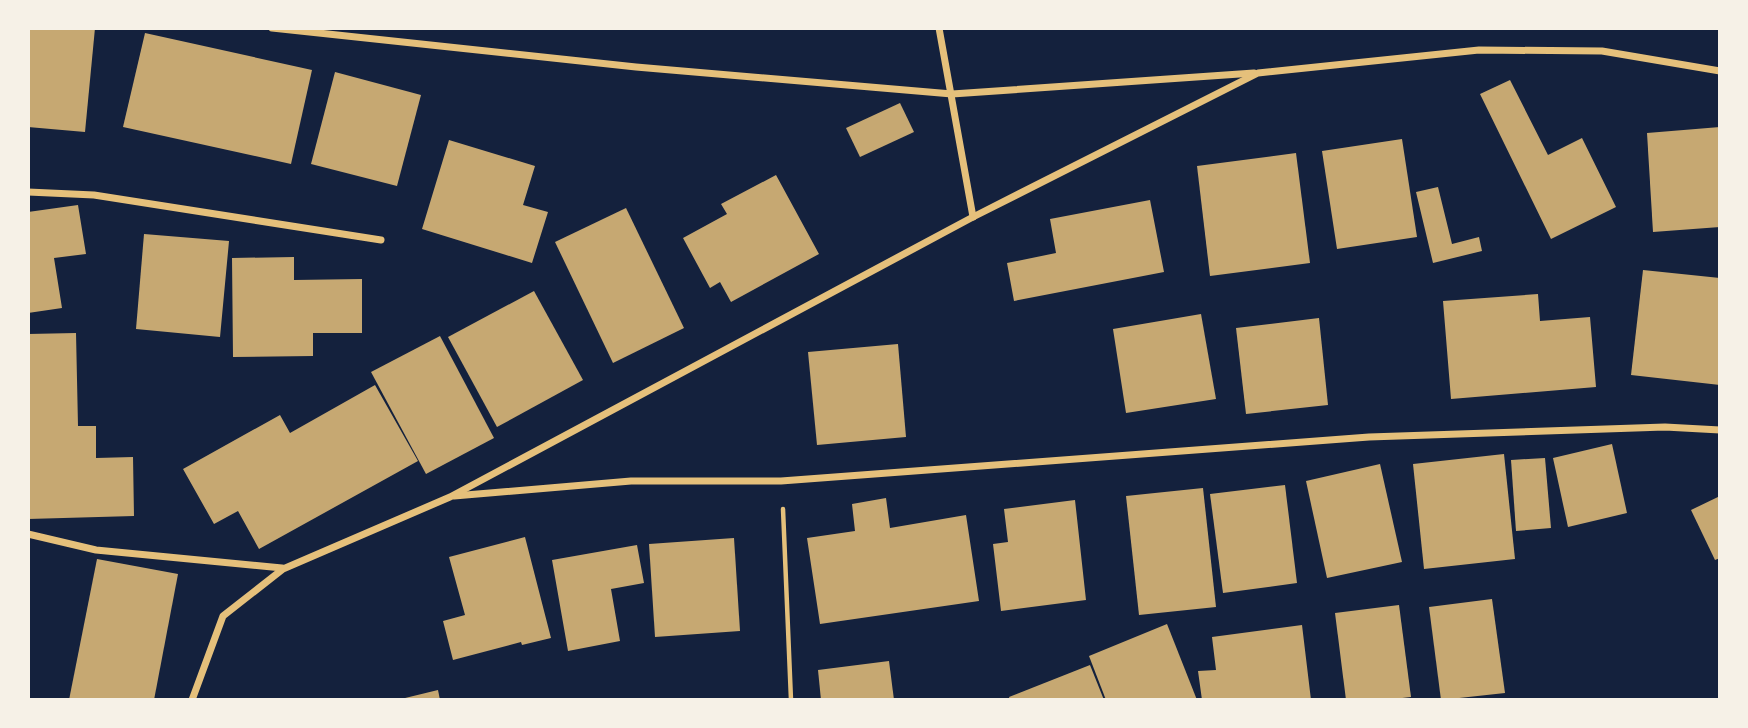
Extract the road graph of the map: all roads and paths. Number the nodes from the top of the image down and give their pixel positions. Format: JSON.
{"nodes":[{"id":1,"x":272,"y":28,"type":"edge"},
{"id":2,"x":939,"y":28,"type":"edge"},
{"id":3,"x":1720,"y":71,"type":"edge"},
{"id":4,"x":1258,"y":73,"type":"junction"},
{"id":5,"x":952,"y":94,"type":"junction"},
{"id":6,"x":28,"y":192,"type":"edge"},
{"id":7,"x":973,"y":217,"type":"junction"},
{"id":8,"x":381,"y":240,"type":"dead end"},
{"id":9,"x":1720,"y":430,"type":"edge"},
{"id":10,"x":781,"y":481,"type":"junction"},
{"id":11,"x":450,"y":496,"type":"junction"},
{"id":12,"x":28,"y":534,"type":"edge"},
{"id":13,"x":283,"y":569,"type":"junction"},
{"id":14,"x":192,"y":700,"type":"edge"},
{"id":15,"x":791,"y":700,"type":"edge"}],
"edges":[{"from":1,"to":5,"type":"street"},
{"from":2,"to":5,"type":"street"},
{"from":3,"to":4,"type":"street"},
{"from":4,"to":5,"type":"street"},
{"from":4,"to":7,"type":"street"},
{"from":5,"to":7,"type":"street"},
{"from":6,"to":8,"type":"street"},
{"from":7,"to":11,"type":"street"},
{"from":9,"to":10,"type":"street"},
{"from":10,"to":11,"type":"street"},
{"from":10,"to":15,"type":"path"},
{"from":11,"to":13,"type":"street"},
{"from":12,"to":13,"type":"street"},
{"from":13,"to":14,"type":"street"}]}
